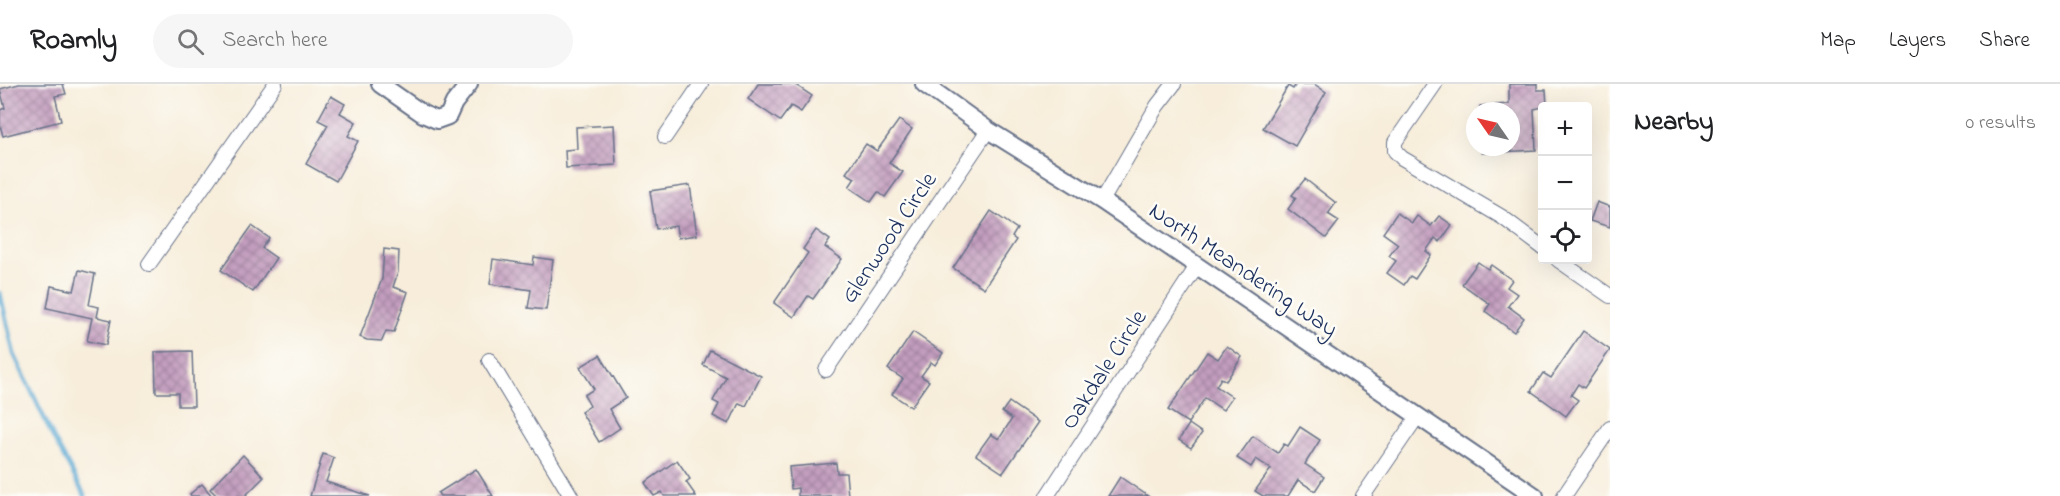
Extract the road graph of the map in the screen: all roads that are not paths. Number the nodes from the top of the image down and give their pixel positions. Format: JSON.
{"nodes":[{"id":1,"x":275,"y":84,"type":"edge"},
{"id":2,"x":380,"y":84,"type":"edge"},
{"id":3,"x":469,"y":84,"type":"edge"},
{"id":4,"x":701,"y":84,"type":"edge"},
{"id":5,"x":924,"y":84,"type":"edge"},
{"id":6,"x":1174,"y":84,"type":"edge"},
{"id":7,"x":1435,"y":84,"type":"edge"},
{"id":8,"x":988,"y":130,"type":"junction"},
{"id":9,"x":665,"y":137,"type":"dead end"},
{"id":10,"x":1102,"y":201,"type":"junction"},
{"id":11,"x":1538,"y":244,"type":"edge"},
{"id":12,"x":149,"y":264,"type":"dead end"},
{"id":13,"x":1564,"y":264,"type":"edge"},
{"id":14,"x":1197,"y":266,"type":"junction"},
{"id":15,"x":1610,"y":296,"type":"edge"},
{"id":16,"x":489,"y":360,"type":"dead end"},
{"id":17,"x":826,"y":370,"type":"dead end"},
{"id":18,"x":1417,"y":417,"type":"junction"},
{"id":19,"x":1610,"y":428,"type":"edge"},
{"id":20,"x":570,"y":496,"type":"edge"},
{"id":21,"x":1047,"y":496,"type":"edge"},
{"id":22,"x":1364,"y":496,"type":"edge"},
{"id":23,"x":1535,"y":496,"type":"edge"},
{"id":24,"x":1564,"y":496,"type":"edge"}],
"edges":[{"from":1,"to":12,"type":"street"},
{"from":2,"to":3,"type":"street"},
{"from":4,"to":9,"type":"street"},
{"from":5,"to":8,"type":"street","name":"North Meandering Way"},
{"from":6,"to":10,"type":"street"},
{"from":7,"to":11,"type":"street"},
{"from":8,"to":10,"type":"street","name":"North Meandering Way"},
{"from":8,"to":17,"type":"street","name":"Glenwood Circle"},
{"from":10,"to":14,"type":"street","name":"North Meandering Way"},
{"from":13,"to":15,"type":"street"},
{"from":14,"to":18,"type":"street","name":"North Meandering Way"},
{"from":14,"to":21,"type":"street","name":"Oakdale Circle"},
{"from":16,"to":20,"type":"street"},
{"from":18,"to":22,"type":"street"},
{"from":18,"to":23,"type":"street","name":"North Meandering Way"},
{"from":19,"to":24,"type":"street"}]}
